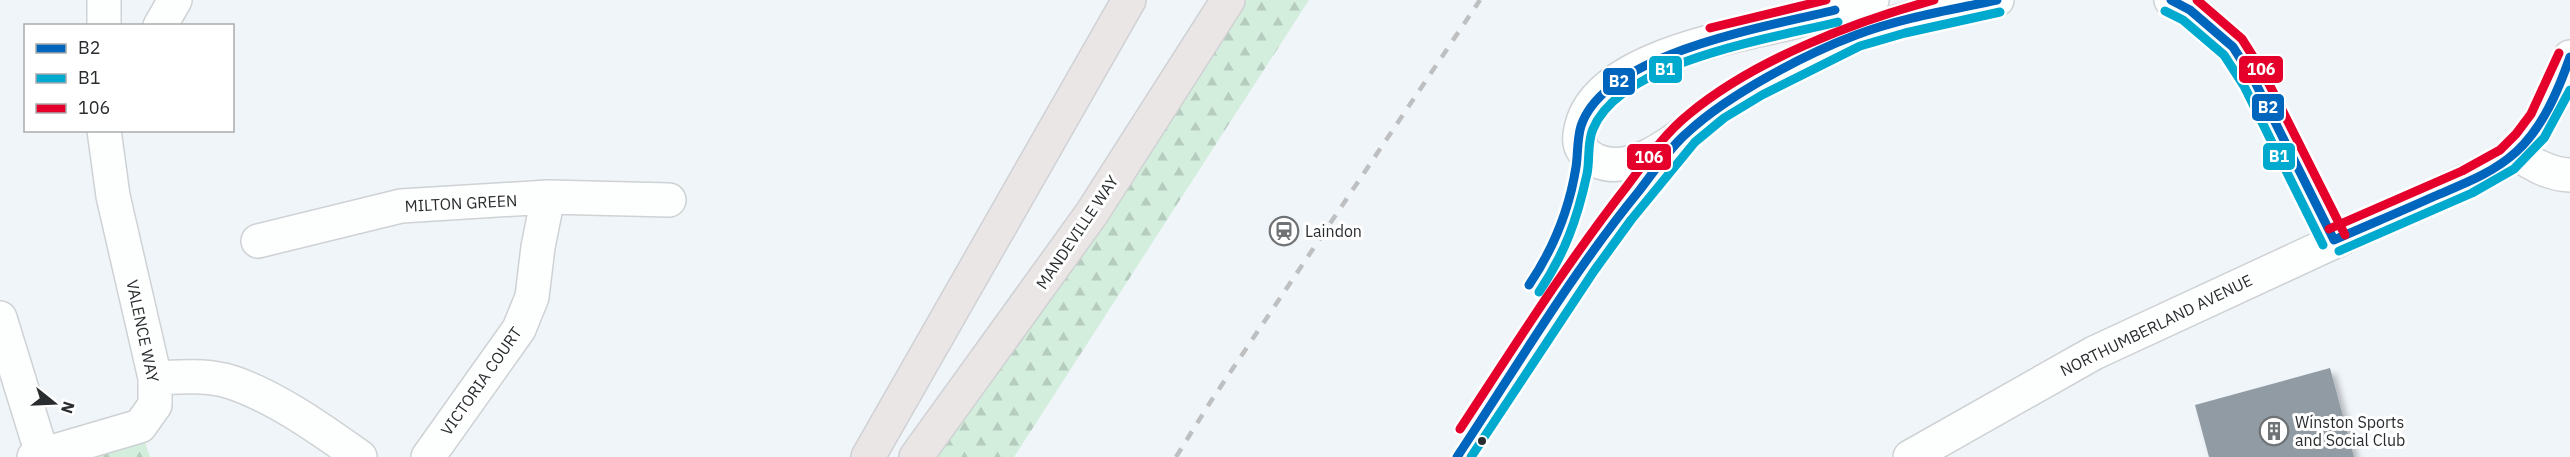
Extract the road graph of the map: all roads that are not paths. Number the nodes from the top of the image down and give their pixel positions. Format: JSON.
{"nodes":[{"id":1,"x":105,"y":0,"type":"edge"},
{"id":2,"x":175,"y":0,"type":"edge"},
{"id":3,"x":1129,"y":0,"type":"edge"},
{"id":4,"x":1228,"y":0,"type":"edge"},
{"id":5,"x":1872,"y":0,"type":"edge"},
{"id":6,"x":1997,"y":0,"type":"edge"},
{"id":7,"x":2171,"y":0,"type":"edge"},
{"id":8,"x":104,"y":24,"type":"edge"},
{"id":9,"x":161,"y":24,"type":"edge"},
{"id":10,"x":2570,"y":57,"type":"edge"},
{"id":11,"x":104,"y":132,"type":"edge"},
{"id":12,"x":118,"y":132,"type":"edge"},
{"id":13,"x":2515,"y":153,"type":"junction"},
{"id":14,"x":2570,"y":175,"type":"edge"},
{"id":15,"x":113,"y":196,"type":"junction"},
{"id":16,"x":548,"y":197,"type":"junction"},
{"id":17,"x":669,"y":200,"type":"dead end"},
{"id":18,"x":2334,"y":240,"type":"junction"},
{"id":19,"x":258,"y":241,"type":"dead end"},
{"id":20,"x":0,"y":318,"type":"edge"},
{"id":21,"x":155,"y":378,"type":"junction"},
{"id":22,"x":1982,"y":417,"type":"junction"},
{"id":23,"x":38,"y":456,"type":"edge"},
{"id":24,"x":360,"y":457,"type":"edge"},
{"id":25,"x":428,"y":457,"type":"edge"},
{"id":26,"x":868,"y":457,"type":"edge"},
{"id":27,"x":916,"y":457,"type":"edge"},
{"id":28,"x":1910,"y":457,"type":"edge"},
{"id":29,"x":1948,"y":457,"type":"edge"}],
"edges":[{"from":1,"to":8,"type":"street"},
{"from":2,"to":9,"type":"street"},
{"from":3,"to":26,"type":"main road"},
{"from":4,"to":27,"type":"main road","name":"MANDEVILLE WAY"},
{"from":5,"to":6,"type":"street"},
{"from":7,"to":18,"type":"street"},
{"from":10,"to":13,"type":"street"},
{"from":11,"to":15,"type":"street","name":"VALENCE WAY"},
{"from":12,"to":15,"type":"street","name":"VALENCE WAY"},
{"from":13,"to":14,"type":"street"},
{"from":13,"to":18,"type":"street","name":"NORTHUMBERLAND AVENUE"},
{"from":15,"to":21,"type":"street","name":"VALENCE WAY"},
{"from":16,"to":17,"type":"street","name":"MILTON GREEN"},
{"from":16,"to":19,"type":"street","name":"MILTON GREEN"},
{"from":16,"to":25,"type":"street","name":"VICTORIA COURT"},
{"from":18,"to":22,"type":"street","name":"NORTHUMBERLAND AVENUE"},
{"from":20,"to":23,"type":"street"},
{"from":21,"to":23,"type":"street","name":"VALENCE WAY"},
{"from":21,"to":24,"type":"street"},
{"from":22,"to":28,"type":"street","name":"NORTHUMBERLAND AVENUE"},
{"from":22,"to":29,"type":"street","name":"NORTHUMBERLAND AVENUE"}]}
